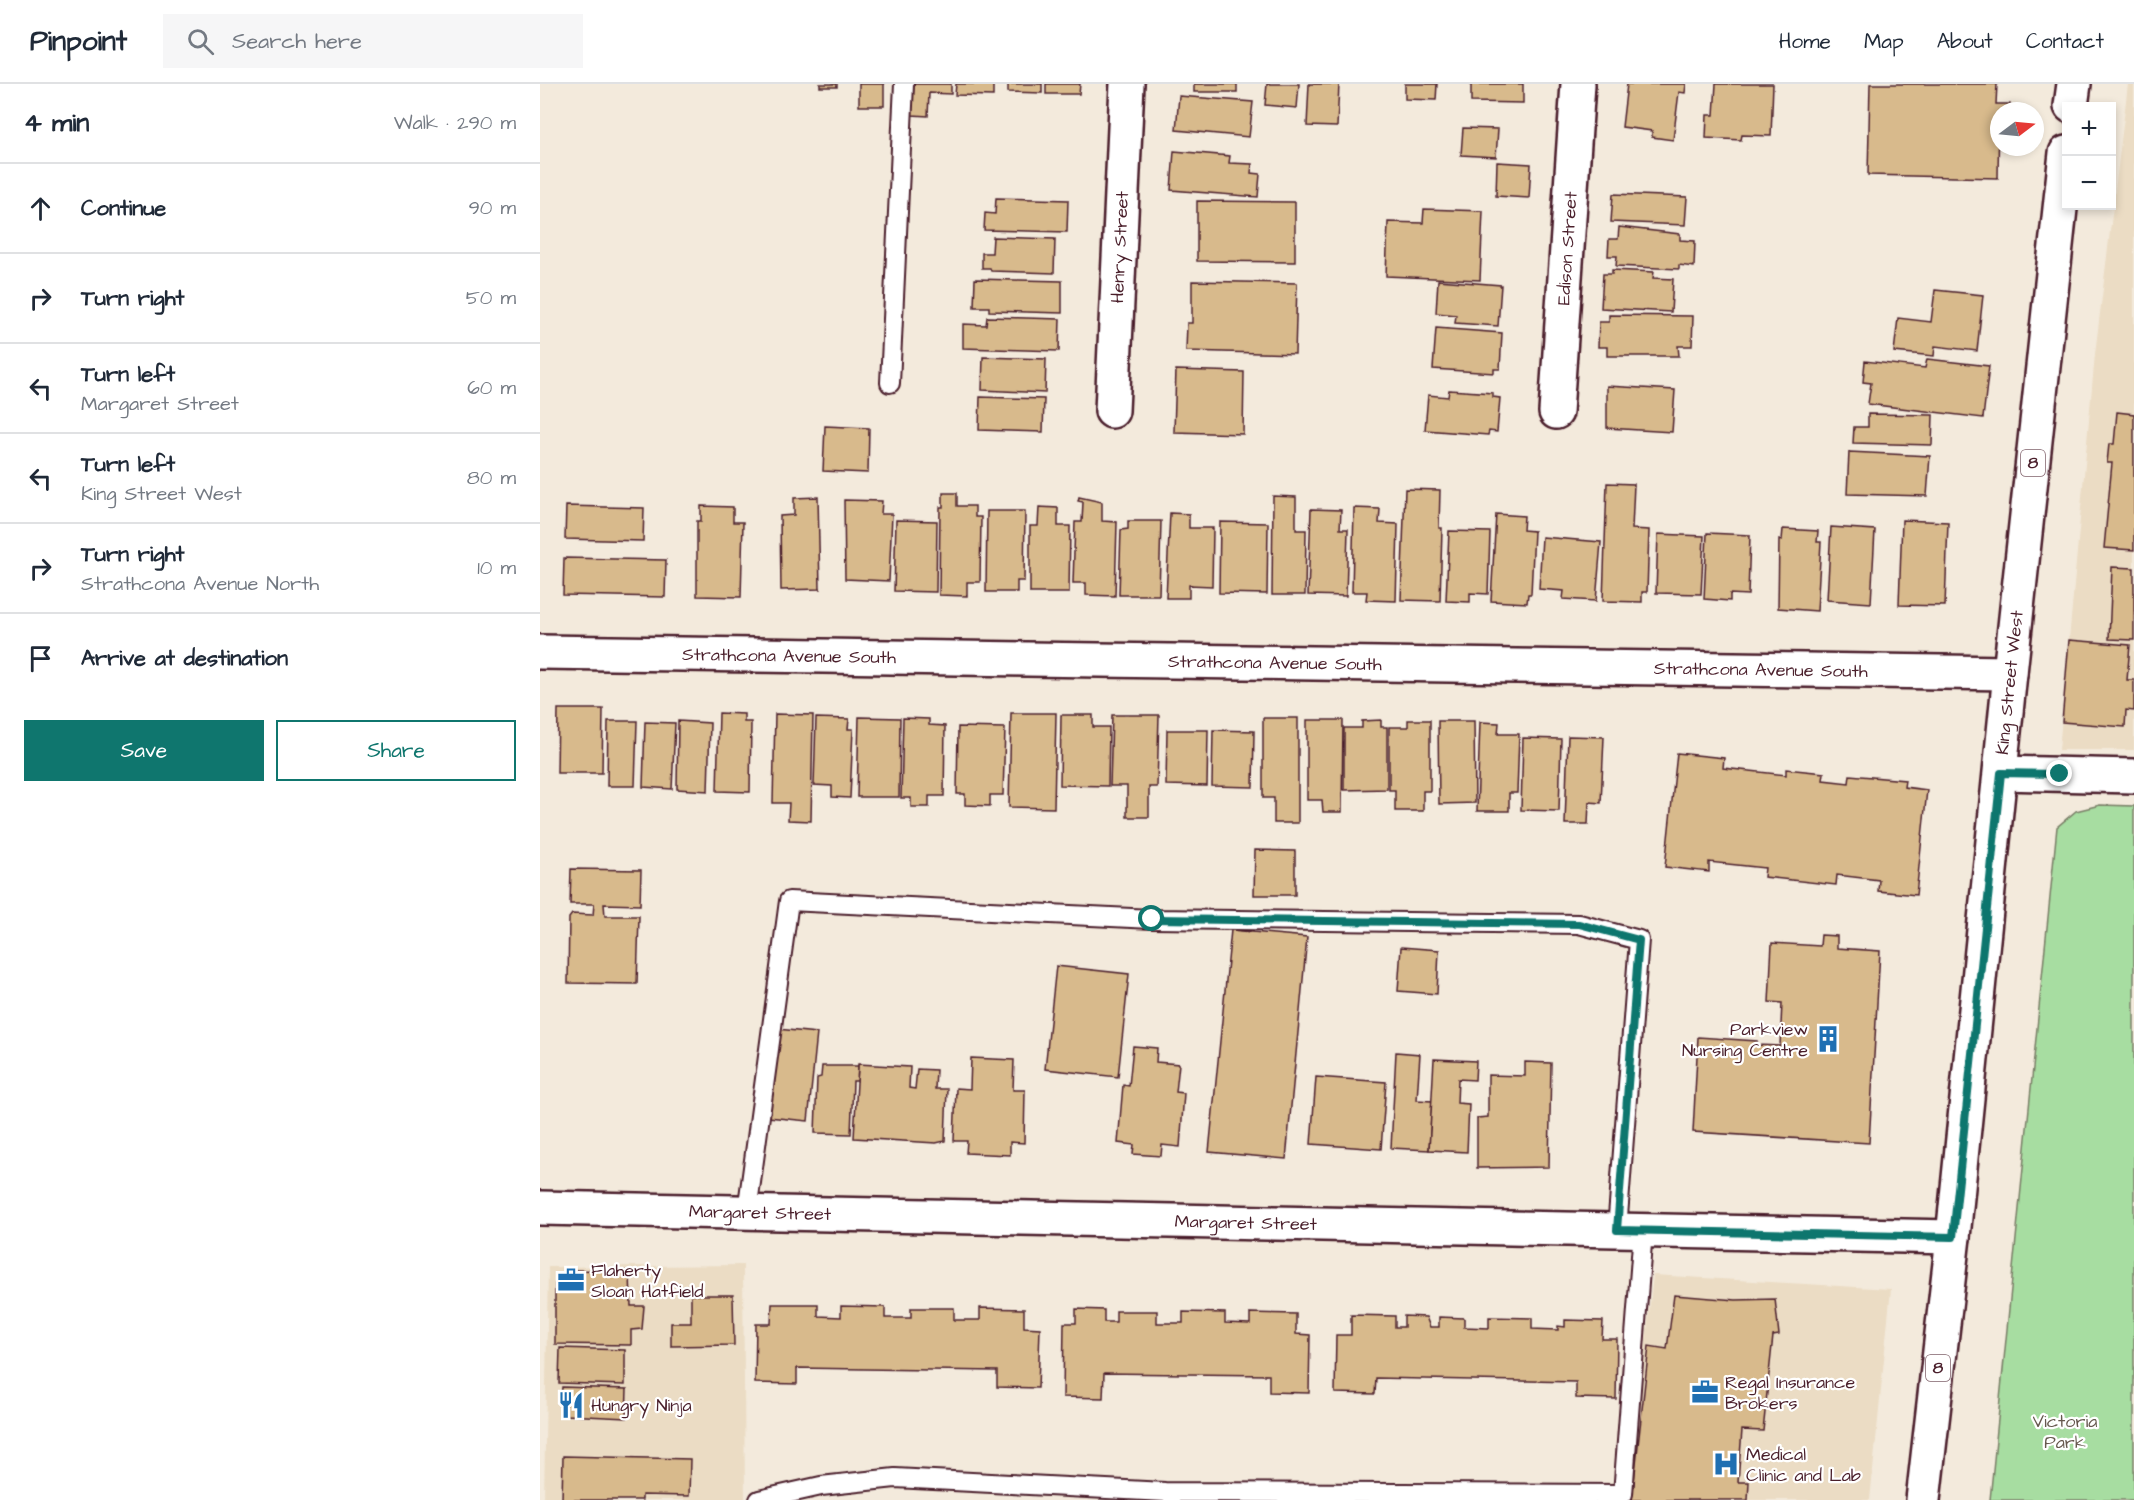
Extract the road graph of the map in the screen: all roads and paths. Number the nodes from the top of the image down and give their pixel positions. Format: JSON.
{"nodes":[{"id":1,"x":904,"y":84,"type":"edge"},
{"id":2,"x":1127,"y":84,"type":"edge"},
{"id":3,"x":1578,"y":84,"type":"edge"},
{"id":4,"x":2074,"y":84,"type":"edge"},
{"id":5,"x":2072,"y":102,"type":"edge"},
{"id":6,"x":2067,"y":156,"type":"edge"},
{"id":7,"x":890,"y":383,"type":"dead end"},
{"id":8,"x":1112,"y":411,"type":"dead end"},
{"id":9,"x":1556,"y":412,"type":"dead end"},
{"id":10,"x":540,"y":652,"type":"edge"},
{"id":11,"x":2010,"y":673,"type":"junction"},
{"id":12,"x":2001,"y":773,"type":"junction"},
{"id":13,"x":2134,"y":776,"type":"edge"},
{"id":14,"x":540,"y":1208,"type":"edge"},
{"id":15,"x":747,"y":1212,"type":"junction"},
{"id":16,"x":1630,"y":1230,"type":"junction"},
{"id":17,"x":1953,"y":1237,"type":"junction"},
{"id":18,"x":759,"y":1500,"type":"edge"},
{"id":19,"x":1923,"y":1500,"type":"edge"}],
"edges":[{"from":1,"to":7,"type":"lane"},
{"from":2,"to":8,"type":"street","name":"Henry Street"},
{"from":3,"to":9,"type":"street","name":"Edison Street"},
{"from":4,"to":5,"type":"street"},
{"from":6,"to":11,"type":"street","name":"King Street West","number":"8"},
{"from":10,"to":11,"type":"street","name":"Strathcona Avenue South"},
{"from":11,"to":12,"type":"street","name":"King Street West","number":"8"},
{"from":12,"to":13,"type":"street"},
{"from":12,"to":17,"type":"street","name":"King Street West","number":"8"},
{"from":14,"to":15,"type":"street","name":"Margaret Street"},
{"from":15,"to":16,"type":"street","name":"Margaret Street"},
{"from":15,"to":16,"type":"lane"},
{"from":16,"to":17,"type":"street","name":"Margaret Street"},
{"from":16,"to":18,"type":"lane"},
{"from":17,"to":19,"type":"street","name":"King Street West","number":"8"}]}
